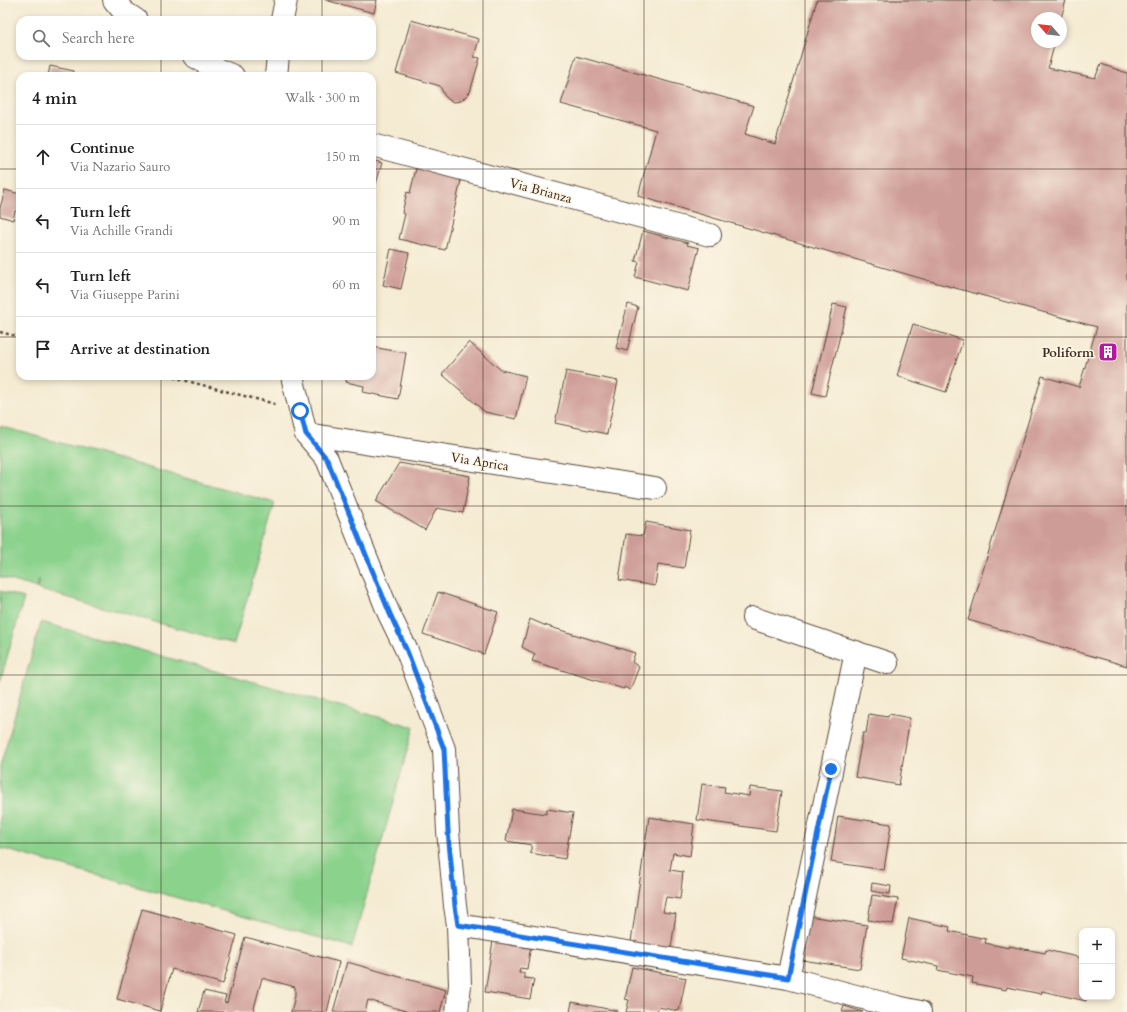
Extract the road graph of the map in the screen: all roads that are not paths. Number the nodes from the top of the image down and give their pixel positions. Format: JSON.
{"nodes":[{"id":1,"x":114,"y":0,"type":"edge"},
{"id":2,"x":286,"y":0,"type":"edge"},
{"id":3,"x":130,"y":16,"type":"edge"},
{"id":4,"x":283,"y":16,"type":"edge"},
{"id":5,"x":201,"y":60,"type":"edge"},
{"id":6,"x":278,"y":60,"type":"edge"},
{"id":7,"x":224,"y":72,"type":"edge"},
{"id":8,"x":276,"y":72,"type":"edge"},
{"id":9,"x":376,"y":146,"type":"edge"},
{"id":10,"x":710,"y":235,"type":"dead end"},
{"id":11,"x":293,"y":380,"type":"edge"},
{"id":12,"x":306,"y":434,"type":"junction"},
{"id":13,"x":655,"y":488,"type":"dead end"},
{"id":14,"x":753,"y":618,"type":"dead end"},
{"id":15,"x":856,"y":652,"type":"junction"},
{"id":16,"x":887,"y":663,"type":"dead end"},
{"id":17,"x":458,"y":925,"type":"junction"},
{"id":18,"x":788,"y":978,"type":"junction"},
{"id":19,"x":896,"y":1009,"type":"edge"},
{"id":20,"x":457,"y":1012,"type":"edge"},
{"id":21,"x":920,"y":1012,"type":"edge"}],
"edges":[{"from":1,"to":3,"type":"street"},
{"from":2,"to":4,"type":"street"},
{"from":5,"to":7,"type":"street"},
{"from":6,"to":8,"type":"street"},
{"from":9,"to":10,"type":"street","name":"Via Brianza"},
{"from":11,"to":12,"type":"street"},
{"from":12,"to":13,"type":"street","name":"Via Aprica"},
{"from":12,"to":17,"type":"street"},
{"from":14,"to":15,"type":"street"},
{"from":15,"to":16,"type":"street"},
{"from":15,"to":18,"type":"street"},
{"from":17,"to":18,"type":"street"},
{"from":17,"to":20,"type":"street"},
{"from":18,"to":19,"type":"street"},
{"from":19,"to":21,"type":"street"}]}
